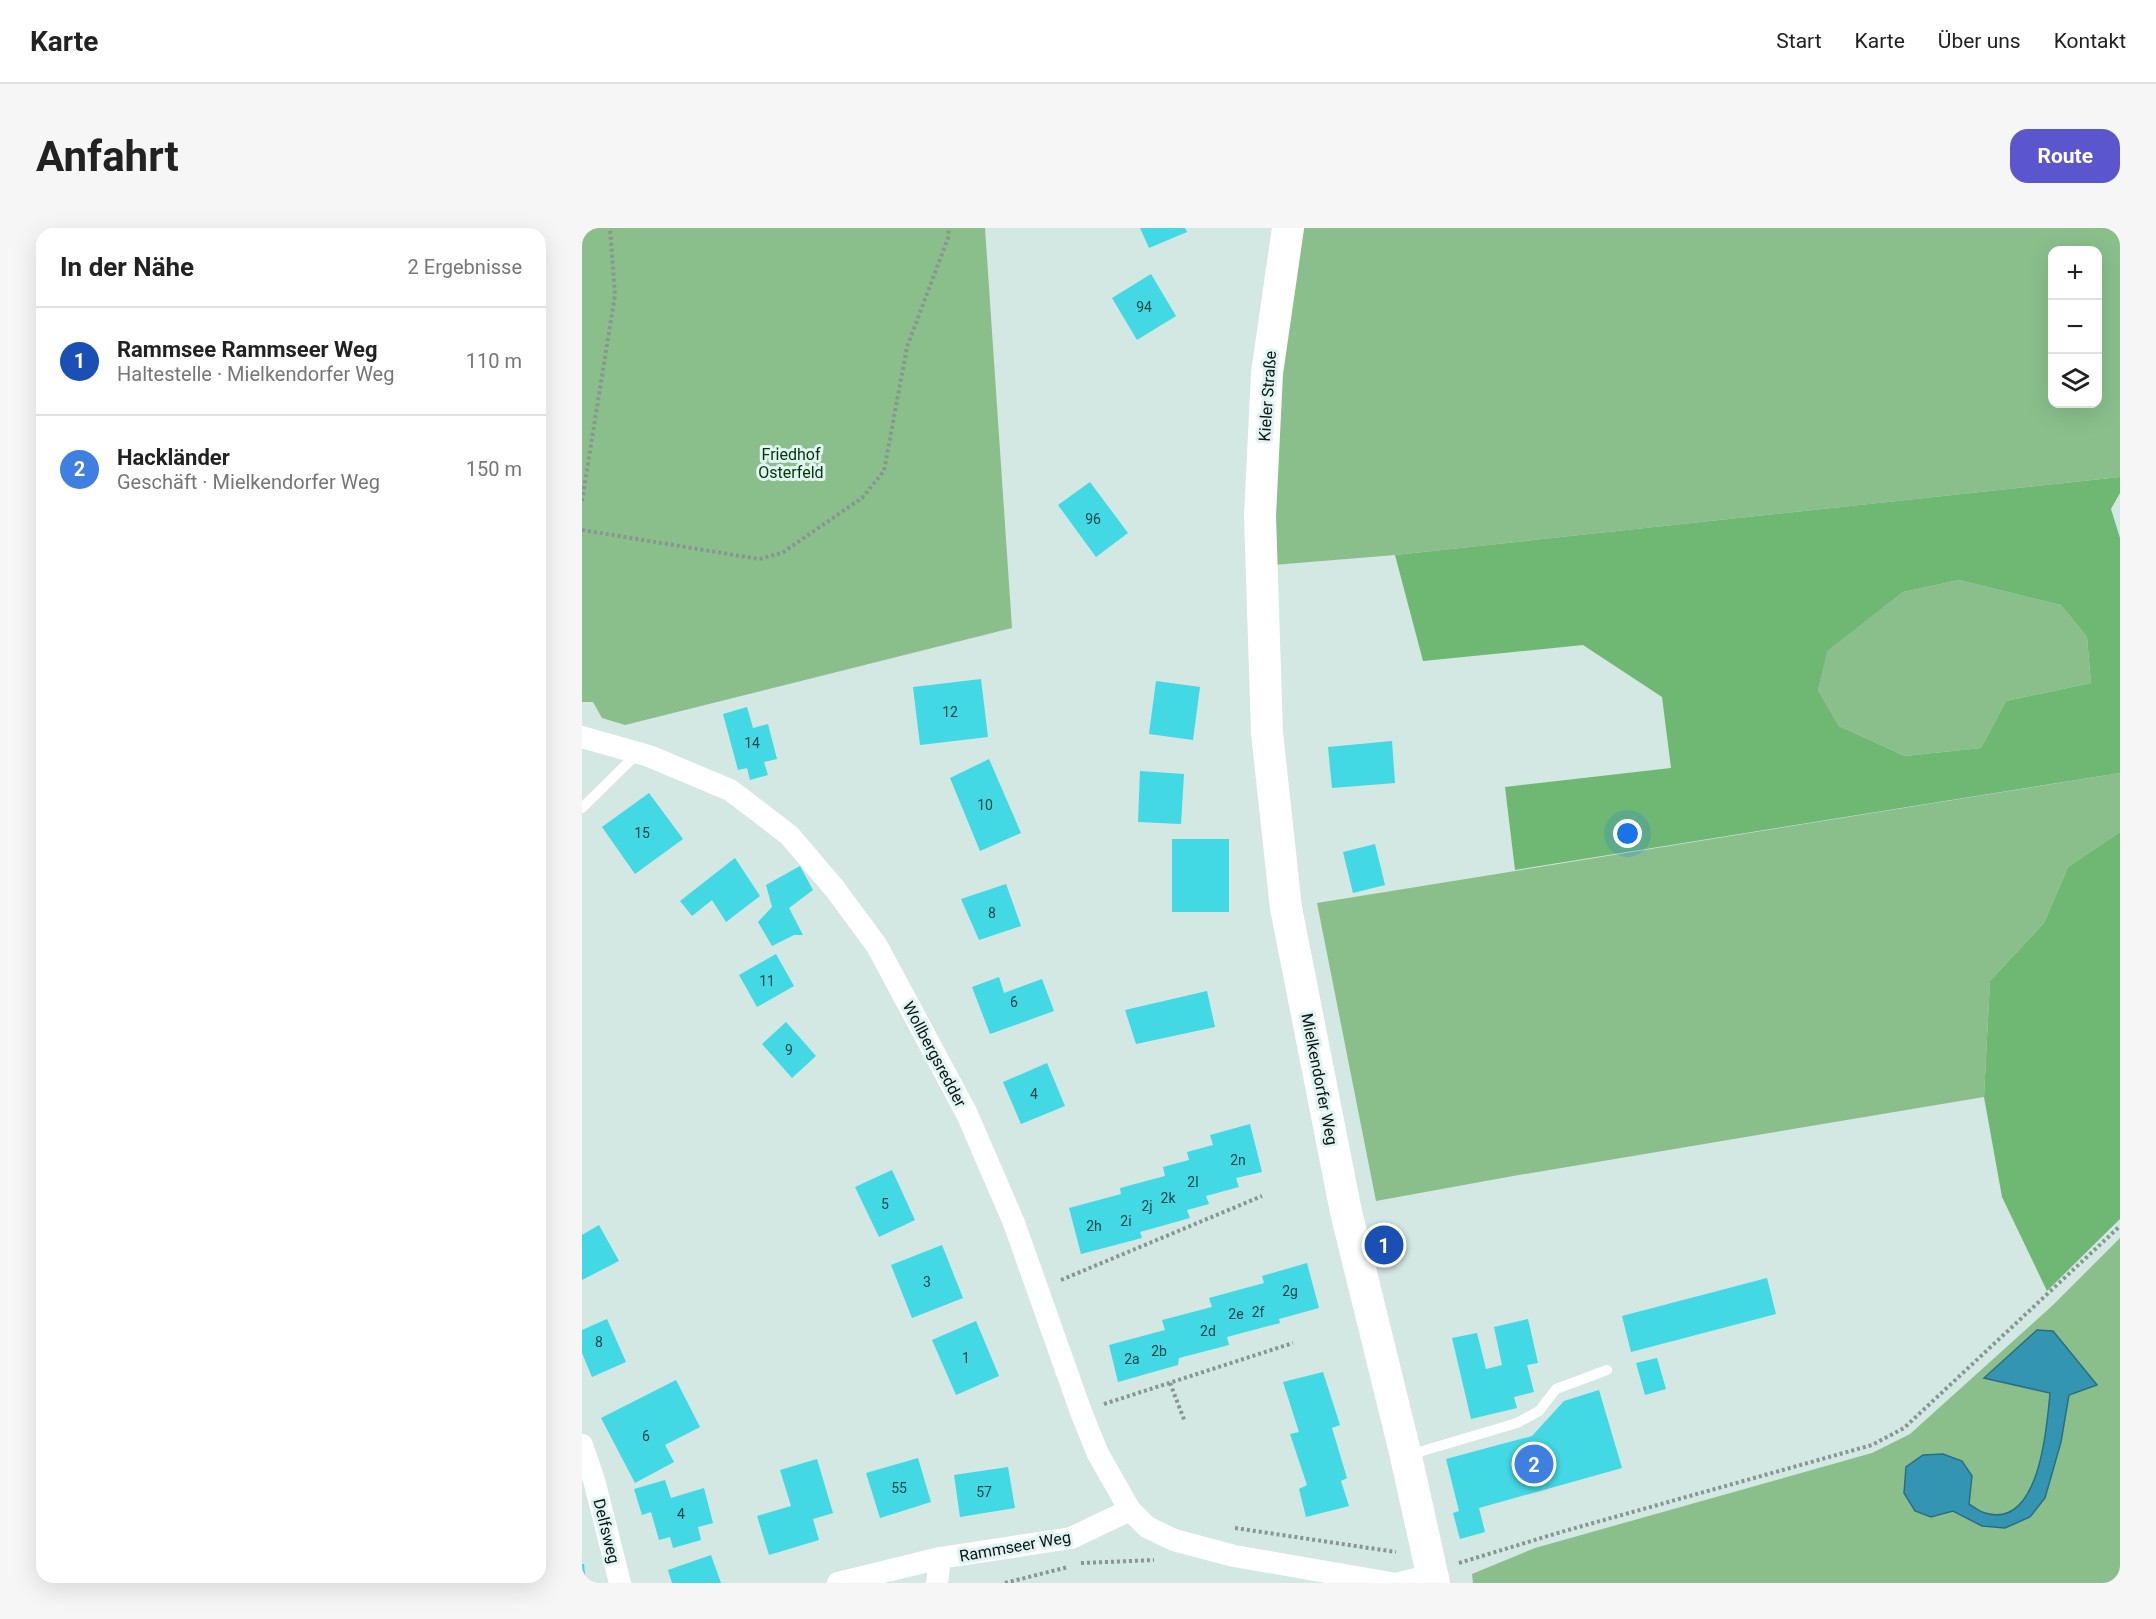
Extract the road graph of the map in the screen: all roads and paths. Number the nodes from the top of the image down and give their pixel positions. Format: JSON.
{"nodes":[{"id":1,"x":610,"y":228,"type":"edge"},
{"id":2,"x":950,"y":228,"type":"edge"},
{"id":3,"x":1288,"y":228,"type":"edge"},
{"id":4,"x":584,"y":479,"type":"edge"},
{"id":5,"x":582,"y":501,"type":"edge"},
{"id":6,"x":582,"y":530,"type":"edge"},
{"id":7,"x":1262,"y":566,"type":"joint"},
{"id":8,"x":582,"y":737,"type":"edge"},
{"id":9,"x":638,"y":753,"type":"junction"},
{"id":10,"x":582,"y":808,"type":"edge"},
{"id":11,"x":1262,"y":1196,"type":"dead end"},
{"id":12,"x":2120,"y":1226,"type":"edge"},
{"id":13,"x":1038,"y":1289,"type":"junction"},
{"id":14,"x":1293,"y":1343,"type":"dead end"},
{"id":15,"x":1607,"y":1370,"type":"dead end"},
{"id":16,"x":1170,"y":1383,"type":"junction"},
{"id":17,"x":1081,"y":1412,"type":"junction"},
{"id":18,"x":1185,"y":1422,"type":"dead end"},
{"id":19,"x":582,"y":1445,"type":"edge"},
{"id":20,"x":1406,"y":1456,"type":"junction"},
{"id":21,"x":1130,"y":1510,"type":"junction"},
{"id":22,"x":1228,"y":1526,"type":"dead end"},
{"id":23,"x":1400,"y":1551,"type":"dead end"},
{"id":24,"x":940,"y":1558,"type":"junction"},
{"id":25,"x":1160,"y":1561,"type":"dead end"},
{"id":26,"x":1433,"y":1579,"type":"edge"},
{"id":27,"x":620,"y":1583,"type":"edge"},
{"id":28,"x":838,"y":1583,"type":"edge"},
{"id":29,"x":937,"y":1583,"type":"edge"},
{"id":30,"x":1005,"y":1583,"type":"edge"},
{"id":31,"x":1391,"y":1583,"type":"edge"},
{"id":32,"x":1400,"y":1583,"type":"edge"}],
"edges":[{"from":1,"to":4,"type":"path"},
{"from":2,"to":6,"type":"path"},
{"from":3,"to":7,"type":"street","name":"Kieler Straße"},
{"from":4,"to":5,"type":"path"},
{"from":7,"to":20,"type":"street","name":"Mielkendorfer Weg"},
{"from":8,"to":9,"type":"street","name":"Wollbergsredder"},
{"from":9,"to":10,"type":"lane"},
{"from":9,"to":13,"type":"street","name":"Wollbergsredder"},
{"from":11,"to":13,"type":"path"},
{"from":12,"to":26,"type":"path"},
{"from":13,"to":17,"type":"street","name":"Wollbergsredder"},
{"from":14,"to":16,"type":"path"},
{"from":15,"to":20,"type":"lane"},
{"from":16,"to":17,"type":"path"},
{"from":16,"to":18,"type":"path"},
{"from":17,"to":21,"type":"street","name":"Wollbergsredder"},
{"from":19,"to":27,"type":"street","name":"Delfsweg"},
{"from":20,"to":26,"type":"street","name":"Mielkendorfer Weg"},
{"from":21,"to":24,"type":"street","name":"Rammseer Weg"},
{"from":21,"to":31,"type":"street"},
{"from":22,"to":23,"type":"path"},
{"from":24,"to":28,"type":"street","name":"Rammseer Weg"},
{"from":24,"to":29,"type":"street"},
{"from":25,"to":30,"type":"path"},
{"from":26,"to":32,"type":"street"}]}
